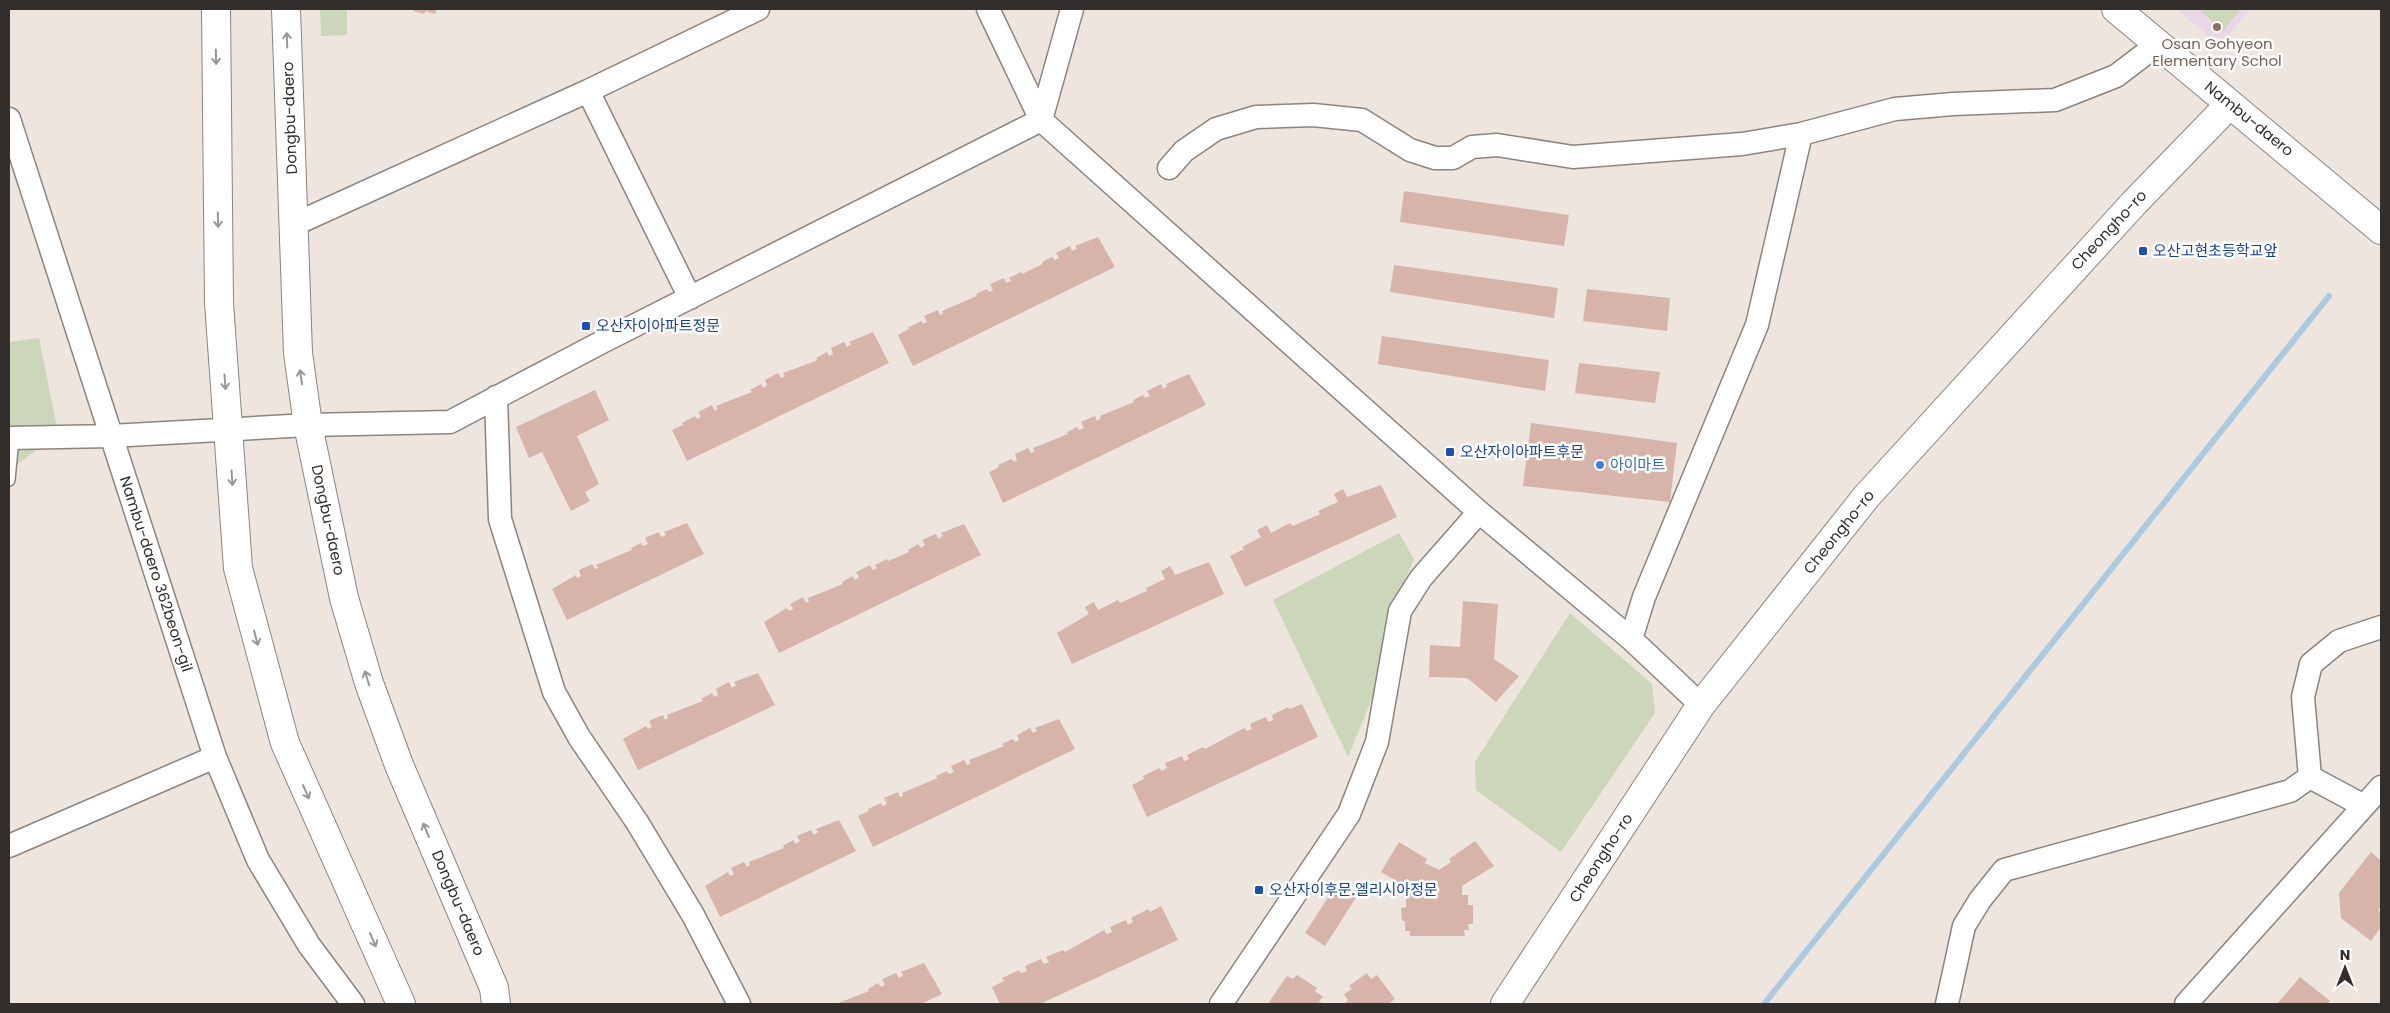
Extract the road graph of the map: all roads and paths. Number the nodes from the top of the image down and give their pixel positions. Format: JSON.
{"nodes":[{"id":1,"x":216,"y":9,"type":"edge"},
{"id":2,"x":286,"y":9,"type":"edge"},
{"id":3,"x":758,"y":9,"type":"edge"},
{"id":4,"x":988,"y":9,"type":"edge"},
{"id":5,"x":1072,"y":9,"type":"edge"},
{"id":6,"x":2116,"y":9,"type":"edge"},
{"id":7,"x":2158,"y":44,"type":"junction"},
{"id":8,"x":588,"y":90,"type":"junction"},
{"id":9,"x":2230,"y":104,"type":"junction"},
{"id":10,"x":9,"y":120,"type":"edge"},
{"id":11,"x":1041,"y":120,"type":"junction"},
{"id":12,"x":1801,"y":134,"type":"junction"},
{"id":13,"x":1169,"y":168,"type":"dead end"},
{"id":14,"x":293,"y":225,"type":"junction"},
{"id":15,"x":2381,"y":230,"type":"edge"},
{"id":16,"x":690,"y":298,"type":"junction"},
{"id":17,"x":496,"y":396,"type":"junction"},
{"id":18,"x":308,"y":425,"type":"junction"},
{"id":19,"x":229,"y":429,"type":"junction"},
{"id":20,"x":111,"y":436,"type":"junction"},
{"id":21,"x":11,"y":438,"type":"edge"},
{"id":22,"x":9,"y":480,"type":"edge"},
{"id":23,"x":1479,"y":512,"type":"junction"},
{"id":24,"x":2381,"y":627,"type":"edge"},
{"id":25,"x":1631,"y":639,"type":"junction"},
{"id":26,"x":1701,"y":705,"type":"junction"},
{"id":27,"x":215,"y":757,"type":"junction"},
{"id":28,"x":2310,"y":777,"type":"junction"},
{"id":29,"x":2381,"y":786,"type":"edge"},
{"id":30,"x":2364,"y":806,"type":"junction"},
{"id":31,"x":9,"y":846,"type":"edge"},
{"id":32,"x":497,"y":1002,"type":"edge"},
{"id":33,"x":353,"y":1004,"type":"edge"},
{"id":34,"x":401,"y":1004,"type":"edge"},
{"id":35,"x":739,"y":1004,"type":"edge"},
{"id":36,"x":1221,"y":1004,"type":"edge"},
{"id":37,"x":1505,"y":1004,"type":"edge"},
{"id":38,"x":1947,"y":1004,"type":"edge"},
{"id":39,"x":2186,"y":1004,"type":"edge"}],
"edges":[{"from":1,"to":19,"type":"main road","one_way":true},
{"from":14,"to":2,"type":"main road","name":"Dongbu-daero","one_way":true},
{"from":3,"to":8,"type":"street"},
{"from":4,"to":11,"type":"street"},
{"from":5,"to":11,"type":"street"},
{"from":6,"to":7,"type":"main road","name":"Nambu-daero"},
{"from":7,"to":9,"type":"main road","name":"Nambu-daero"},
{"from":7,"to":12,"type":"street"},
{"from":8,"to":14,"type":"street"},
{"from":8,"to":16,"type":"street"},
{"from":9,"to":15,"type":"main road","name":"Nambu-daero"},
{"from":9,"to":26,"type":"main road","name":"Cheongho-ro"},
{"from":10,"to":20,"type":"street","name":"Nambu-daero 362beon-gil"},
{"from":11,"to":16,"type":"street"},
{"from":11,"to":23,"type":"street"},
{"from":12,"to":13,"type":"street"},
{"from":12,"to":25,"type":"street"},
{"from":18,"to":14,"type":"main road","name":"Dongbu-daero","one_way":true},
{"from":16,"to":17,"type":"street"},
{"from":17,"to":18,"type":"street"},
{"from":17,"to":35,"type":"street"},
{"from":18,"to":19,"type":"street"},
{"from":32,"to":18,"type":"main road","name":"Dongbu-daero","one_way":true},
{"from":19,"to":20,"type":"street"},
{"from":19,"to":34,"type":"main road","one_way":true},
{"from":20,"to":21,"type":"street"},
{"from":20,"to":27,"type":"street","name":"Nambu-daero 362beon-gil"},
{"from":21,"to":22,"type":"lane"},
{"from":23,"to":25,"type":"street"},
{"from":23,"to":36,"type":"street"},
{"from":24,"to":28,"type":"street"},
{"from":25,"to":26,"type":"street"},
{"from":26,"to":37,"type":"main road","name":"Cheongho-ro"},
{"from":27,"to":31,"type":"street"},
{"from":27,"to":33,"type":"street","name":"Nambu-daero 362beon-gil"},
{"from":28,"to":30,"type":"street"},
{"from":28,"to":38,"type":"street"},
{"from":29,"to":30,"type":"street"},
{"from":30,"to":39,"type":"street"}]}
